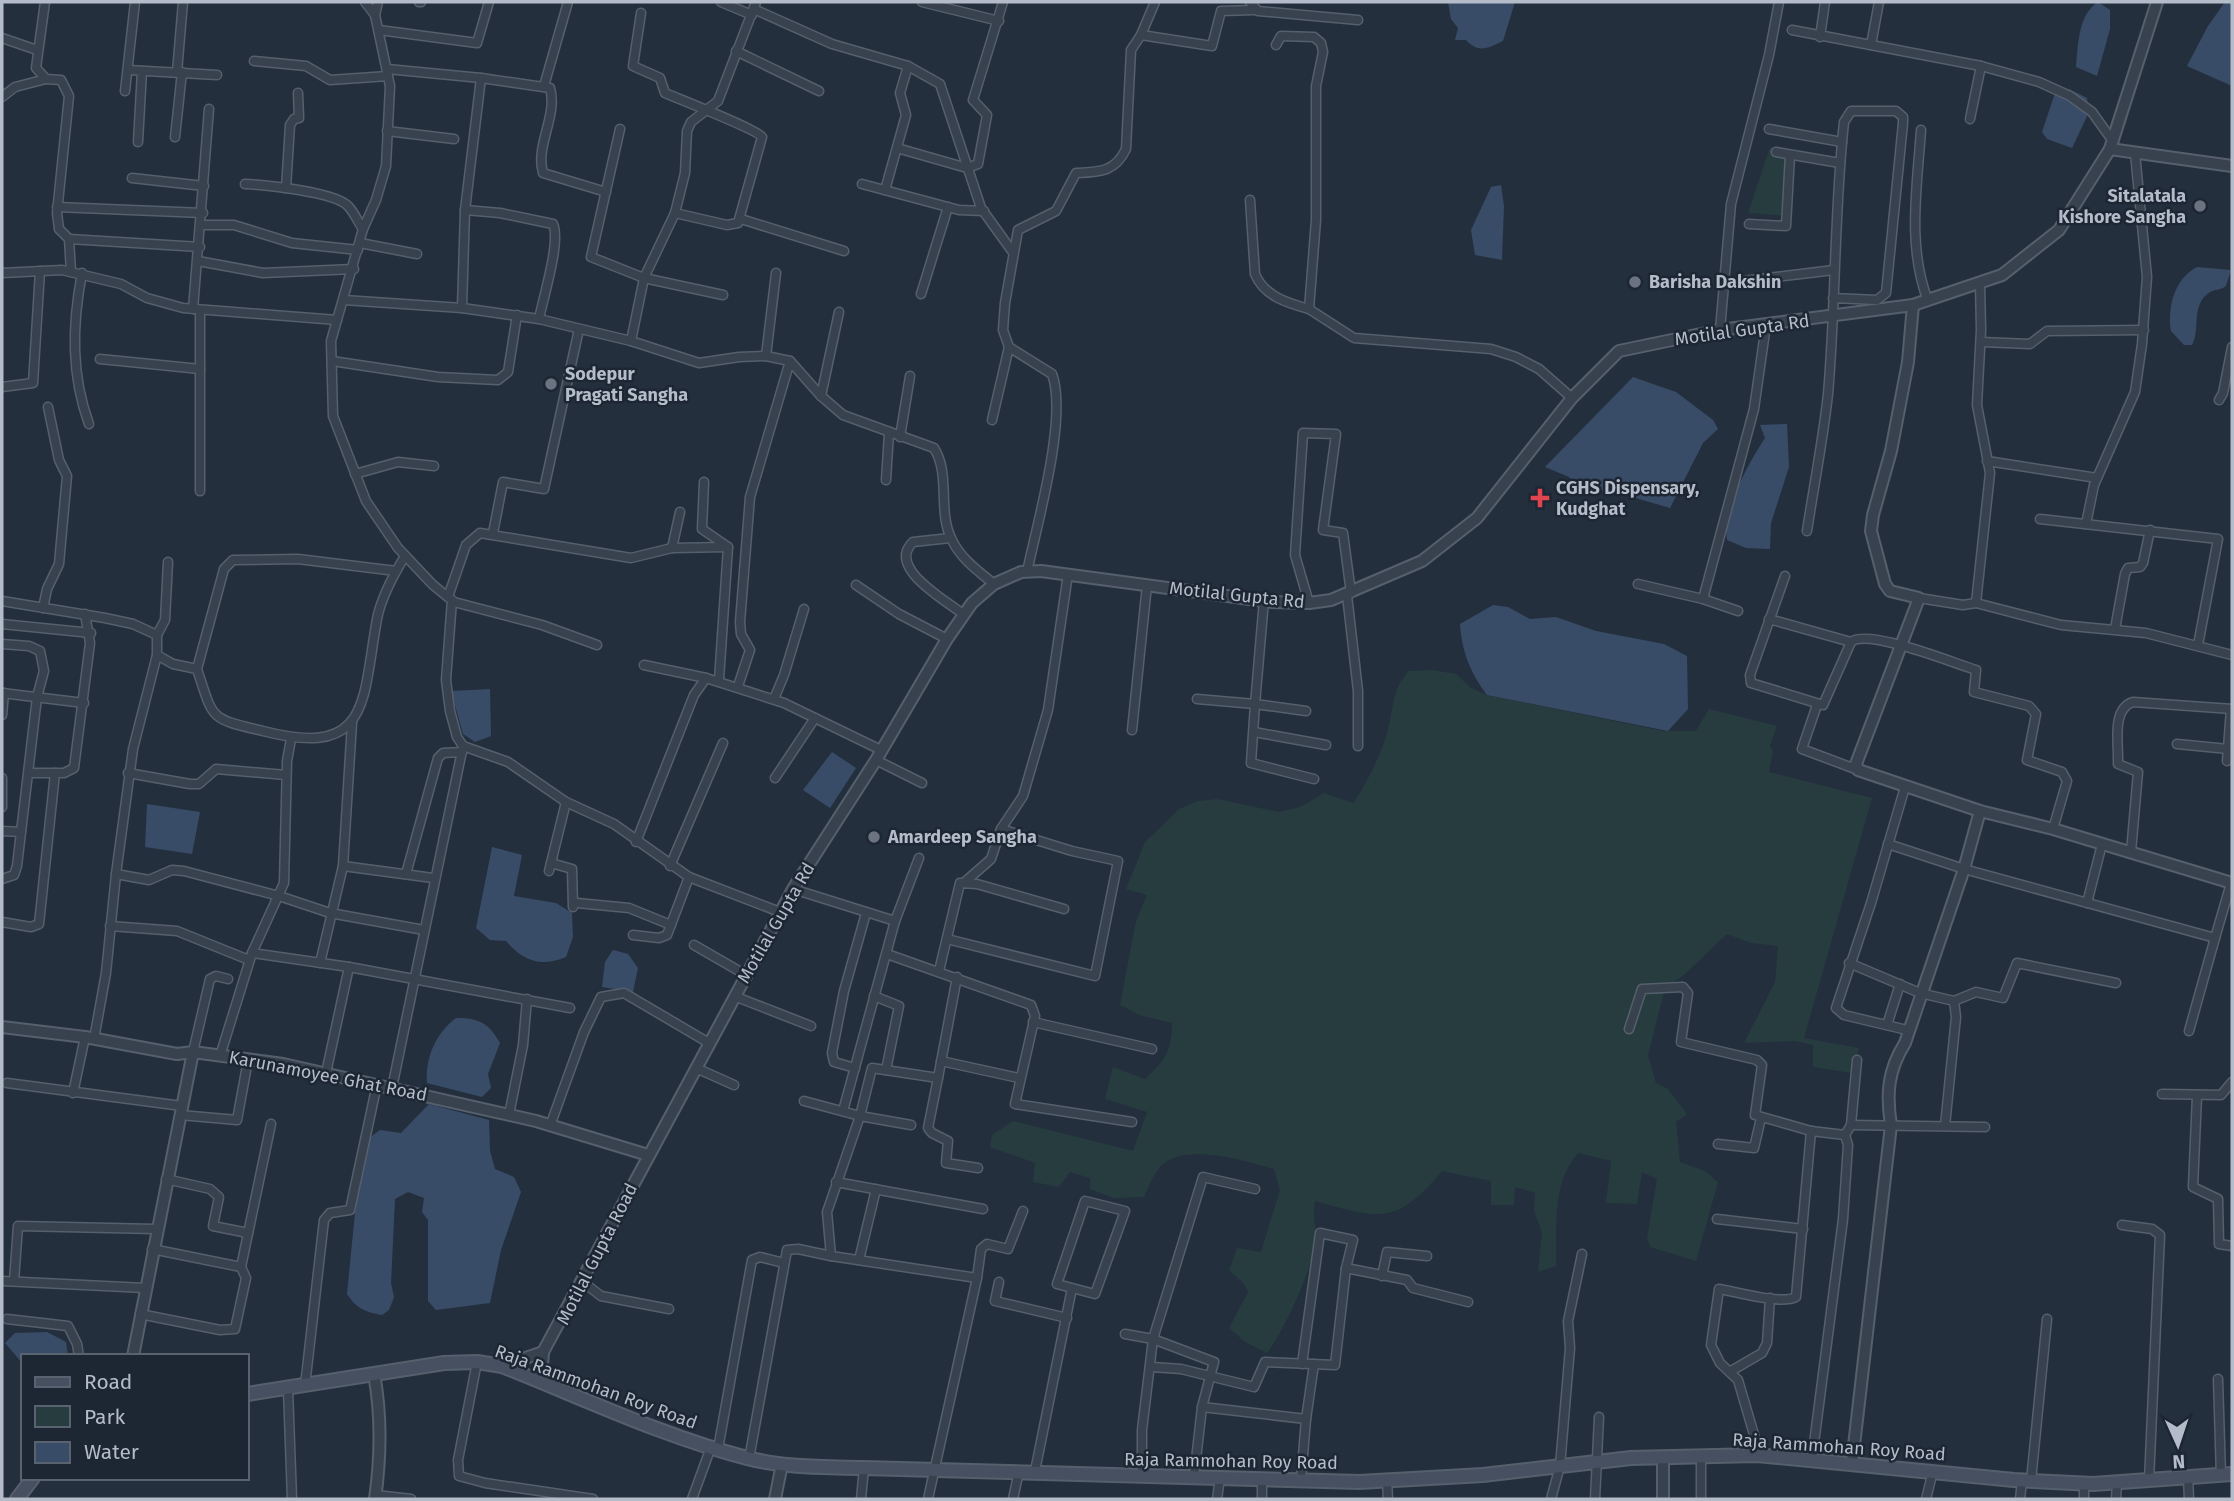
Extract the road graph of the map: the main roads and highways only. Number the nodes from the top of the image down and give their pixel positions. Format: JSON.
{"nodes":[{"id":1,"x":248,"y":1394,"type":"edge"},
{"id":2,"x":2227,"y":1475,"type":"edge"},
{"id":3,"x":31,"y":1480,"type":"edge"},
{"id":4,"x":17,"y":1499,"type":"edge"}],
"edges":[{"from":1,"to":2,"type":"main road","name":"Raja Rammohan Roy Road"},
{"from":3,"to":4,"type":"main road"}]}
